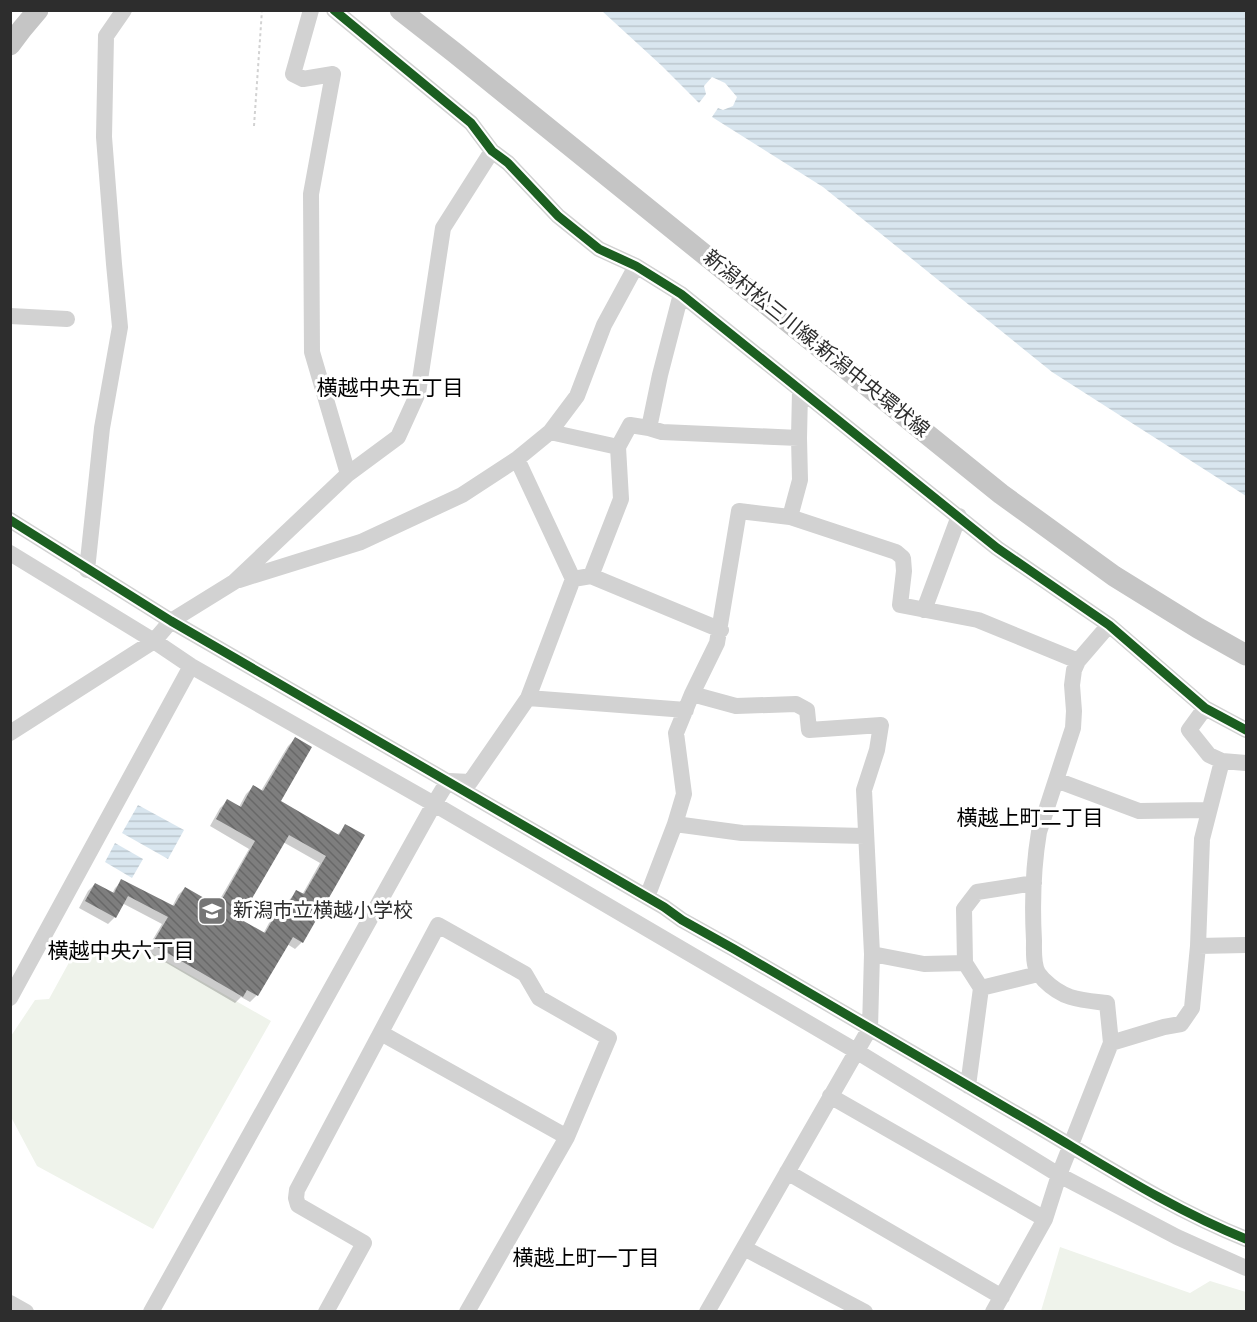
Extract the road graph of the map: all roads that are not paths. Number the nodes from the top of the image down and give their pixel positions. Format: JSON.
{"nodes":[{"id":1,"x":38,"y":10,"type":"edge"},
{"id":2,"x":124,"y":10,"type":"edge"},
{"id":3,"x":311,"y":10,"type":"edge"},
{"id":4,"x":334,"y":10,"type":"edge"},
{"id":5,"x":400,"y":10,"type":"edge"},
{"id":6,"x":10,"y":45,"type":"edge"},
{"id":7,"x":492,"y":151,"type":"junction"},
{"id":8,"x":636,"y":266,"type":"junction"},
{"id":9,"x":681,"y":294,"type":"junction"},
{"id":10,"x":10,"y":316,"type":"edge"},
{"id":11,"x":67,"y":319,"type":"dead end"},
{"id":12,"x":800,"y":391,"type":"junction"},
{"id":13,"x":650,"y":428,"type":"junction"},
{"id":14,"x":550,"y":432,"type":"junction"},
{"id":15,"x":798,"y":438,"type":"junction"},
{"id":16,"x":618,"y":447,"type":"junction"},
{"id":17,"x":517,"y":459,"type":"junction"},
{"id":18,"x":348,"y":474,"type":"junction"},
{"id":19,"x":959,"y":516,"type":"junction"},
{"id":20,"x":790,"y":517,"type":"junction"},
{"id":21,"x":10,"y":520,"type":"edge"},
{"id":22,"x":10,"y":553,"type":"edge"},
{"id":23,"x":87,"y":570,"type":"junction"},
{"id":24,"x":591,"y":576,"type":"junction"},
{"id":25,"x":573,"y":579,"type":"junction"},
{"id":26,"x":234,"y":582,"type":"junction"},
{"id":27,"x":924,"y":610,"type":"junction"},
{"id":28,"x":171,"y":621,"type":"junction"},
{"id":29,"x":1109,"y":625,"type":"junction"},
{"id":30,"x":721,"y":630,"type":"junction"},
{"id":31,"x":154,"y":641,"type":"junction"},
{"id":32,"x":1246,"y":655,"type":"edge"},
{"id":33,"x":1078,"y":661,"type":"junction"},
{"id":34,"x":191,"y":666,"type":"junction"},
{"id":35,"x":528,"y":698,"type":"junction"},
{"id":36,"x":689,"y":702,"type":"junction"},
{"id":37,"x":1205,"y":708,"type":"junction"},
{"id":38,"x":1246,"y":729,"type":"edge"},
{"id":39,"x":10,"y":734,"type":"edge"},
{"id":40,"x":1222,"y":761,"type":"junction"},
{"id":41,"x":1246,"y":763,"type":"edge"},
{"id":42,"x":1056,"y":780,"type":"junction"},
{"id":43,"x":448,"y":781,"type":"junction"},
{"id":44,"x":434,"y":804,"type":"junction"},
{"id":45,"x":1208,"y":810,"type":"junction"},
{"id":46,"x":675,"y":824,"type":"junction"},
{"id":47,"x":866,"y":836,"type":"junction"},
{"id":48,"x":1034,"y":883,"type":"junction"},
{"id":49,"x":646,"y":897,"type":"junction"},
{"id":50,"x":1246,"y":945,"type":"edge"},
{"id":51,"x":1198,"y":946,"type":"junction"},
{"id":52,"x":872,"y":954,"type":"junction"},
{"id":53,"x":965,"y":963,"type":"junction"},
{"id":54,"x":1038,"y":974,"type":"junction"},
{"id":55,"x":981,"y":988,"type":"junction"},
{"id":56,"x":10,"y":998,"type":"edge"},
{"id":57,"x":870,"y":1028,"type":"junction"},
{"id":58,"x":381,"y":1033,"type":"junction"},
{"id":59,"x":1110,"y":1042,"type":"junction"},
{"id":60,"x":856,"y":1051,"type":"junction"},
{"id":61,"x":968,"y":1086,"type":"junction"},
{"id":62,"x":830,"y":1096,"type":"junction"},
{"id":63,"x":567,"y":1137,"type":"junction"},
{"id":64,"x":1070,"y":1146,"type":"junction"},
{"id":65,"x":787,"y":1172,"type":"junction"},
{"id":66,"x":1059,"y":1174,"type":"junction"},
{"id":67,"x":1045,"y":1220,"type":"junction"},
{"id":68,"x":1246,"y":1239,"type":"edge"},
{"id":69,"x":744,"y":1248,"type":"junction"},
{"id":70,"x":1246,"y":1268,"type":"edge"},
{"id":71,"x":1002,"y":1297,"type":"junction"},
{"id":72,"x":10,"y":1303,"type":"edge"},
{"id":73,"x":26,"y":1311,"type":"edge"},
{"id":74,"x":151,"y":1311,"type":"edge"},
{"id":75,"x":326,"y":1311,"type":"edge"},
{"id":76,"x":467,"y":1311,"type":"edge"},
{"id":77,"x":707,"y":1311,"type":"edge"},
{"id":78,"x":865,"y":1311,"type":"edge"},
{"id":79,"x":993,"y":1311,"type":"edge"}],
"edges":[{"from":1,"to":6,"type":"main road"},
{"from":2,"to":23,"type":"street"},
{"from":3,"to":18,"type":"street"},
{"from":4,"to":7,"type":"street"},
{"from":5,"to":32,"type":"main road","name":"新潟村松三川線;新潟中央環状線"},
{"from":7,"to":8,"type":"street"},
{"from":7,"to":18,"type":"street"},
{"from":8,"to":9,"type":"street"},
{"from":8,"to":14,"type":"street"},
{"from":9,"to":12,"type":"street"},
{"from":9,"to":13,"type":"street"},
{"from":10,"to":11,"type":"street"},
{"from":12,"to":15,"type":"street"},
{"from":12,"to":19,"type":"street"},
{"from":13,"to":15,"type":"street"},
{"from":13,"to":16,"type":"street"},
{"from":14,"to":16,"type":"street"},
{"from":14,"to":17,"type":"street"},
{"from":15,"to":20,"type":"street"},
{"from":16,"to":24,"type":"street"},
{"from":17,"to":25,"type":"street"},
{"from":17,"to":26,"type":"street"},
{"from":18,"to":26,"type":"street"},
{"from":19,"to":27,"type":"street"},
{"from":19,"to":29,"type":"street"},
{"from":20,"to":27,"type":"street"},
{"from":20,"to":30,"type":"street"},
{"from":21,"to":23,"type":"street"},
{"from":22,"to":31,"type":"street"},
{"from":23,"to":28,"type":"street"},
{"from":24,"to":25,"type":"street"},
{"from":24,"to":30,"type":"street"},
{"from":25,"to":35,"type":"street"},
{"from":26,"to":28,"type":"street"},
{"from":27,"to":33,"type":"street"},
{"from":28,"to":31,"type":"street"},
{"from":28,"to":43,"type":"street"},
{"from":29,"to":33,"type":"street"},
{"from":29,"to":37,"type":"street"},
{"from":30,"to":36,"type":"street"},
{"from":31,"to":34,"type":"street"},
{"from":31,"to":39,"type":"street"},
{"from":33,"to":42,"type":"street"},
{"from":34,"to":44,"type":"street"},
{"from":34,"to":56,"type":"street"},
{"from":35,"to":36,"type":"street"},
{"from":35,"to":43,"type":"street"},
{"from":36,"to":46,"type":"street"},
{"from":36,"to":47,"type":"street"},
{"from":37,"to":38,"type":"street"},
{"from":37,"to":40,"type":"street"},
{"from":40,"to":41,"type":"street"},
{"from":40,"to":45,"type":"street"},
{"from":42,"to":45,"type":"street"},
{"from":42,"to":48,"type":"street"},
{"from":43,"to":44,"type":"street"},
{"from":43,"to":49,"type":"street"},
{"from":44,"to":60,"type":"street"},
{"from":44,"to":74,"type":"street"},
{"from":45,"to":51,"type":"street"},
{"from":46,"to":47,"type":"street"},
{"from":46,"to":49,"type":"street"},
{"from":47,"to":52,"type":"street"},
{"from":48,"to":53,"type":"street"},
{"from":48,"to":54,"type":"street"},
{"from":49,"to":57,"type":"street"},
{"from":50,"to":51,"type":"street"},
{"from":51,"to":59,"type":"street"},
{"from":52,"to":53,"type":"street"},
{"from":52,"to":57,"type":"street"},
{"from":53,"to":55,"type":"street"},
{"from":54,"to":55,"type":"street"},
{"from":54,"to":59,"type":"street"},
{"from":55,"to":61,"type":"street"},
{"from":57,"to":60,"type":"street"},
{"from":57,"to":61,"type":"street"},
{"from":58,"to":63,"type":"street"},
{"from":58,"to":63,"type":"street"},
{"from":58,"to":75,"type":"street"},
{"from":59,"to":64,"type":"street"},
{"from":60,"to":62,"type":"street"},
{"from":60,"to":66,"type":"street"},
{"from":61,"to":64,"type":"street"},
{"from":62,"to":65,"type":"street"},
{"from":62,"to":67,"type":"street"},
{"from":63,"to":76,"type":"street"},
{"from":64,"to":66,"type":"street"},
{"from":64,"to":68,"type":"street"},
{"from":65,"to":69,"type":"street"},
{"from":65,"to":71,"type":"street"},
{"from":66,"to":67,"type":"street"},
{"from":66,"to":70,"type":"street"},
{"from":67,"to":71,"type":"street"},
{"from":69,"to":77,"type":"street"},
{"from":69,"to":78,"type":"street"},
{"from":71,"to":79,"type":"street"},
{"from":72,"to":73,"type":"street"}]}
